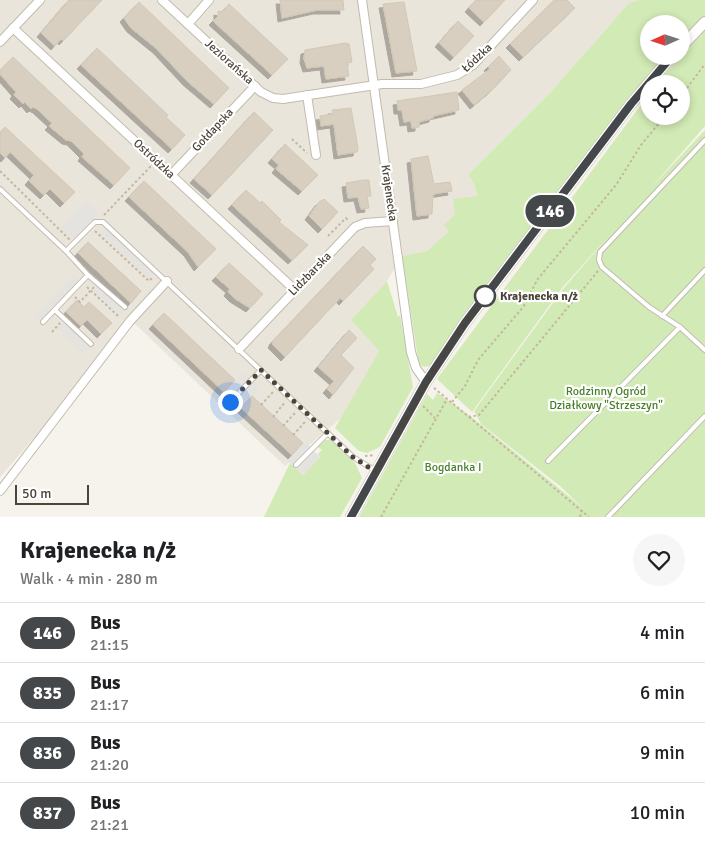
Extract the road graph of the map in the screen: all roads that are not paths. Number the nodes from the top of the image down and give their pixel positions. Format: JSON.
{"nodes":[{"id":1,"x":40,"y":0,"type":"edge"},
{"id":2,"x":162,"y":0,"type":"edge"},
{"id":3,"x":209,"y":0,"type":"edge"},
{"id":4,"x":362,"y":0,"type":"edge"},
{"id":5,"x":533,"y":0,"type":"edge"},
{"id":6,"x":705,"y":22,"type":"edge"},
{"id":7,"x":188,"y":24,"type":"junction"},
{"id":8,"x":14,"y":28,"type":"junction"},
{"id":9,"x":690,"y":38,"type":"edge"},
{"id":10,"x":0,"y":42,"type":"edge"},
{"id":11,"x":664,"y":65,"type":"edge"},
{"id":12,"x":374,"y":85,"type":"junction"},
{"id":13,"x":254,"y":86,"type":"junction"},
{"id":14,"x":307,"y":95,"type":"junction"},
{"id":15,"x":705,"y":140,"type":"edge"},
{"id":16,"x":316,"y":154,"type":"dead end"},
{"id":17,"x":171,"y":175,"type":"junction"},
{"id":18,"x":0,"y":189,"type":"edge"},
{"id":19,"x":393,"y":221,"type":"junction"},
{"id":20,"x":66,"y":251,"type":"junction"},
{"id":21,"x":705,"y":270,"type":"edge"},
{"id":22,"x":88,"y":274,"type":"junction"},
{"id":23,"x":167,"y":281,"type":"junction"},
{"id":24,"x":295,"y":290,"type":"junction"},
{"id":25,"x":125,"y":306,"type":"dead end"},
{"id":26,"x":55,"y":310,"type":"junction"},
{"id":27,"x":662,"y":316,"type":"junction"},
{"id":28,"x":43,"y":322,"type":"dead end"},
{"id":29,"x":680,"y":327,"type":"junction"},
{"id":30,"x":91,"y":344,"type":"dead end"},
{"id":31,"x":239,"y":349,"type":"junction"},
{"id":32,"x":705,"y":350,"type":"edge"},
{"id":33,"x":261,"y":370,"type":"junction"},
{"id":34,"x":426,"y":382,"type":"junction"},
{"id":35,"x":230,"y":402,"type":"dead end"},
{"id":36,"x":705,"y":416,"type":"edge"},
{"id":37,"x":328,"y":433,"type":"junction"},
{"id":38,"x":548,"y":462,"type":"dead end"},
{"id":39,"x":296,"y":465,"type":"dead end"},
{"id":40,"x":376,"y":472,"type":"junction"},
{"id":41,"x":0,"y":491,"type":"edge"},
{"id":42,"x":351,"y":517,"type":"edge"},
{"id":43,"x":608,"y":517,"type":"edge"}],
"edges":[{"from":1,"to":8,"type":"street"},
{"from":2,"to":7,"type":"street","name":"Jeziorańska"},
{"from":3,"to":7,"type":"street"},
{"from":4,"to":12,"type":"street","name":"Krajenecka"},
{"from":5,"to":12,"type":"street","name":"Łódzka"},
{"from":6,"to":9,"type":"street"},
{"from":7,"to":13,"type":"street","name":"Jeziorańska"},
{"from":8,"to":10,"type":"street"},
{"from":8,"to":17,"type":"street","name":"Ostródzka"},
{"from":11,"to":34,"type":"street"},
{"from":12,"to":14,"type":"street","name":"Jeziorańska"},
{"from":12,"to":19,"type":"street","name":"Krajenecka"},
{"from":13,"to":14,"type":"street","name":"Jeziorańska"},
{"from":13,"to":17,"type":"street","name":"Gołdapska"},
{"from":14,"to":16,"type":"street"},
{"from":15,"to":27,"type":"lane"},
{"from":17,"to":24,"type":"street","name":"Ostródzka"},
{"from":18,"to":20,"type":"lane"},
{"from":19,"to":24,"type":"street","name":"Lidzbarska"},
{"from":19,"to":34,"type":"street","name":"Krajenecka"},
{"from":20,"to":22,"type":"lane"},
{"from":20,"to":23,"type":"lane"},
{"from":21,"to":27,"type":"lane"},
{"from":22,"to":25,"type":"lane"},
{"from":22,"to":26,"type":"lane"},
{"from":23,"to":31,"type":"lane"},
{"from":23,"to":41,"type":"street"},
{"from":24,"to":31,"type":"street","name":"Lidzbarska"},
{"from":26,"to":28,"type":"lane"},
{"from":26,"to":30,"type":"lane"},
{"from":27,"to":29,"type":"lane"},
{"from":29,"to":32,"type":"lane"},
{"from":29,"to":38,"type":"lane"},
{"from":31,"to":33,"type":"lane"},
{"from":33,"to":35,"type":"lane"},
{"from":33,"to":37,"type":"lane"},
{"from":34,"to":40,"type":"street"},
{"from":36,"to":43,"type":"lane"},
{"from":37,"to":39,"type":"lane"},
{"from":37,"to":40,"type":"lane"},
{"from":40,"to":42,"type":"street"}]}
